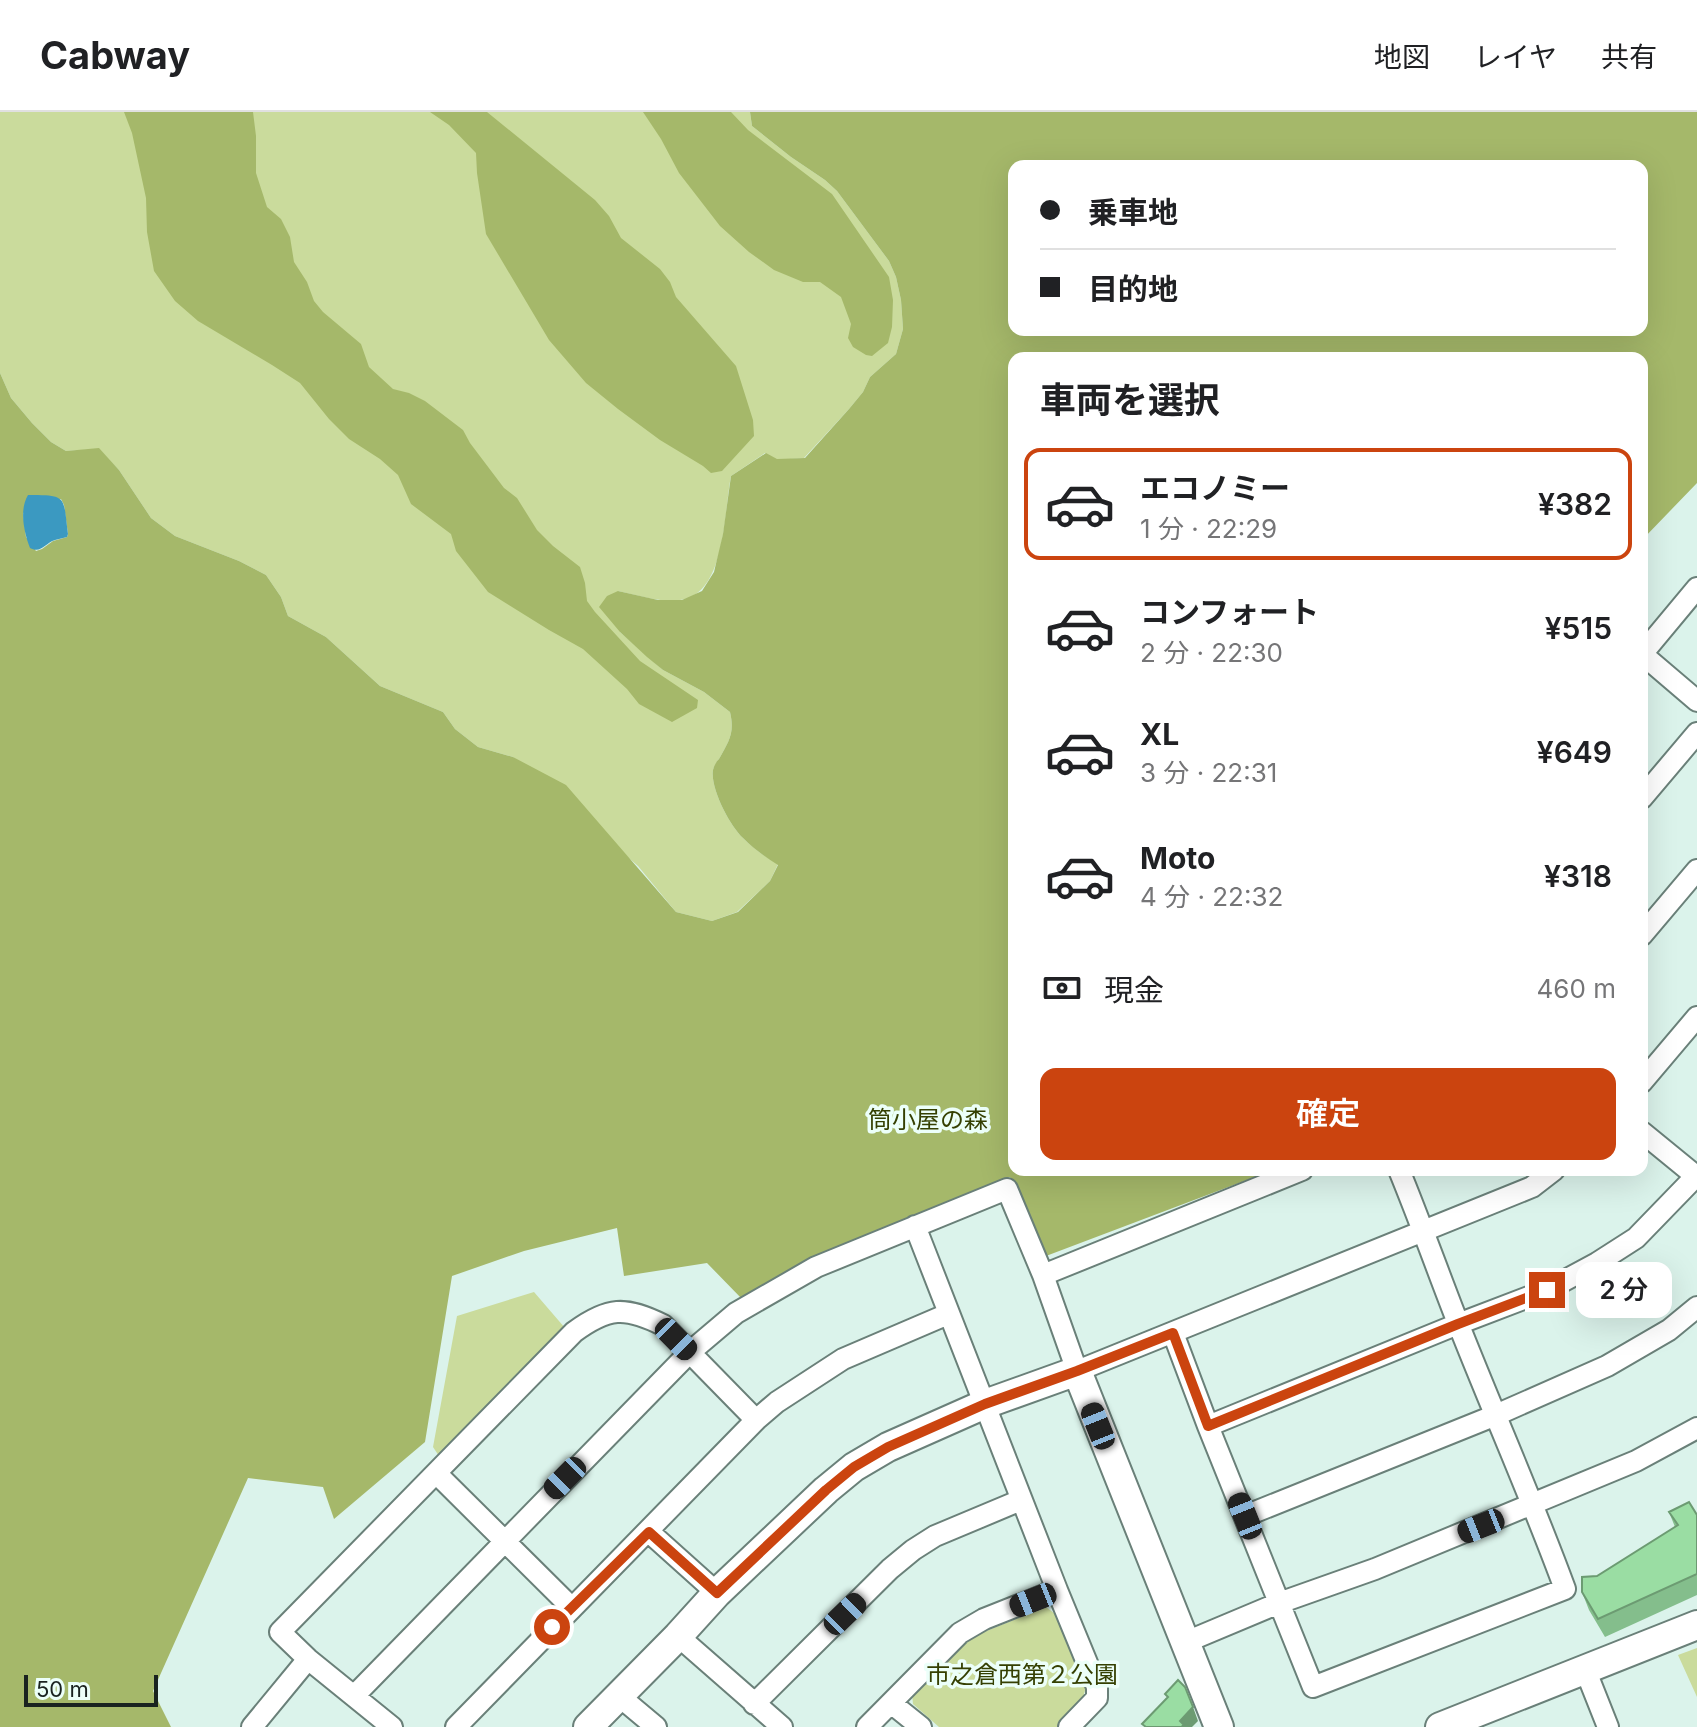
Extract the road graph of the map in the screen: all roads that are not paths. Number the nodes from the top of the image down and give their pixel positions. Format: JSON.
{"nodes":[{"id":1,"x":1697,"y":588,"type":"edge"},
{"id":2,"x":1648,"y":647,"type":"edge"},
{"id":3,"x":1648,"y":659,"type":"edge"},
{"id":4,"x":1697,"y":701,"type":"edge"},
{"id":5,"x":1697,"y":733,"type":"edge"},
{"id":6,"x":1648,"y":791,"type":"edge"},
{"id":7,"x":1697,"y":870,"type":"edge"},
{"id":8,"x":1648,"y":928,"type":"edge"},
{"id":9,"x":1697,"y":1017,"type":"edge"},
{"id":10,"x":1648,"y":1075,"type":"edge"},
{"id":11,"x":1648,"y":1137,"type":"edge"},
{"id":12,"x":1287,"y":1176,"type":"edge"},
{"id":13,"x":1402,"y":1176,"type":"edge"},
{"id":14,"x":1546,"y":1176,"type":"edge"},
{"id":15,"x":1697,"y":1176,"type":"edge"},
{"id":16,"x":915,"y":1226,"type":"junction"},
{"id":17,"x":1424,"y":1230,"type":"junction"},
{"id":18,"x":1043,"y":1275,"type":"junction"},
{"id":19,"x":1697,"y":1307,"type":"edge"},
{"id":20,"x":948,"y":1314,"type":"junction"},
{"id":21,"x":1458,"y":1324,"type":"junction"},
{"id":22,"x":1173,"y":1333,"type":"junction"},
{"id":23,"x":690,"y":1352,"type":"junction"},
{"id":24,"x":1077,"y":1371,"type":"junction"},
{"id":25,"x":985,"y":1404,"type":"junction"},
{"id":26,"x":1496,"y":1415,"type":"junction"},
{"id":27,"x":756,"y":1420,"type":"junction"},
{"id":28,"x":1208,"y":1426,"type":"junction"},
{"id":29,"x":1697,"y":1428,"type":"edge"},
{"id":30,"x":436,"y":1473,"type":"junction"},
{"id":31,"x":1021,"y":1500,"type":"junction"},
{"id":32,"x":1533,"y":1504,"type":"junction"},
{"id":33,"x":1245,"y":1516,"type":"junction"},
{"id":34,"x":649,"y":1532,"type":"junction"},
{"id":35,"x":503,"y":1541,"type":"junction"},
{"id":36,"x":1057,"y":1590,"type":"junction"},
{"id":37,"x":717,"y":1593,"type":"junction"},
{"id":38,"x":1279,"y":1603,"type":"junction"},
{"id":39,"x":571,"y":1607,"type":"junction"},
{"id":40,"x":1697,"y":1625,"type":"edge"},
{"id":41,"x":678,"y":1636,"type":"junction"},
{"id":42,"x":1186,"y":1642,"type":"junction"},
{"id":43,"x":308,"y":1659,"type":"junction"},
{"id":44,"x":1585,"y":1669,"type":"junction"},
{"id":45,"x":354,"y":1696,"type":"junction"},
{"id":46,"x":619,"y":1696,"type":"junction"},
{"id":47,"x":891,"y":1703,"type":"junction"},
{"id":48,"x":754,"y":1704,"type":"junction"},
{"id":49,"x":1216,"y":1726,"type":"edge"},
{"id":50,"x":252,"y":1727,"type":"edge"},
{"id":51,"x":392,"y":1727,"type":"edge"},
{"id":52,"x":456,"y":1727,"type":"edge"},
{"id":53,"x":588,"y":1727,"type":"edge"},
{"id":54,"x":656,"y":1727,"type":"edge"},
{"id":55,"x":782,"y":1727,"type":"edge"},
{"id":56,"x":867,"y":1727,"type":"edge"},
{"id":57,"x":921,"y":1727,"type":"edge"},
{"id":58,"x":1069,"y":1727,"type":"edge"},
{"id":59,"x":1440,"y":1727,"type":"edge"},
{"id":60,"x":1608,"y":1727,"type":"edge"}],
"edges":[{"from":1,"to":2,"type":"street"},
{"from":3,"to":4,"type":"street"},
{"from":5,"to":6,"type":"street"},
{"from":7,"to":8,"type":"street"},
{"from":9,"to":10,"type":"street"},
{"from":11,"to":15,"type":"street"},
{"from":12,"to":18,"type":"street"},
{"from":13,"to":17,"type":"street"},
{"from":14,"to":17,"type":"street"},
{"from":15,"to":21,"type":"street"},
{"from":16,"to":18,"type":"street"},
{"from":16,"to":20,"type":"street"},
{"from":16,"to":23,"type":"street"},
{"from":17,"to":21,"type":"street"},
{"from":17,"to":22,"type":"street"},
{"from":18,"to":24,"type":"street"},
{"from":19,"to":26,"type":"street"},
{"from":20,"to":25,"type":"street"},
{"from":20,"to":27,"type":"street"},
{"from":21,"to":26,"type":"street"},
{"from":21,"to":28,"type":"street"},
{"from":22,"to":24,"type":"street"},
{"from":22,"to":28,"type":"street"},
{"from":23,"to":27,"type":"street"},
{"from":23,"to":30,"type":"street"},
{"from":23,"to":35,"type":"street"},
{"from":24,"to":25,"type":"street"},
{"from":24,"to":42,"type":"street"},
{"from":25,"to":31,"type":"street"},
{"from":25,"to":37,"type":"street"},
{"from":26,"to":32,"type":"street"},
{"from":26,"to":33,"type":"street"},
{"from":27,"to":34,"type":"street"},
{"from":28,"to":33,"type":"street"},
{"from":29,"to":32,"type":"street"},
{"from":30,"to":35,"type":"street"},
{"from":30,"to":43,"type":"street"},
{"from":31,"to":36,"type":"street"},
{"from":31,"to":48,"type":"street"},
{"from":32,"to":38,"type":"street"},
{"from":32,"to":38,"type":"street"},
{"from":33,"to":38,"type":"street"},
{"from":34,"to":37,"type":"street"},
{"from":34,"to":39,"type":"street"},
{"from":35,"to":39,"type":"street"},
{"from":35,"to":45,"type":"street"},
{"from":36,"to":47,"type":"street"},
{"from":36,"to":58,"type":"street"},
{"from":37,"to":41,"type":"street"},
{"from":38,"to":42,"type":"street"},
{"from":39,"to":52,"type":"street"},
{"from":40,"to":44,"type":"street"},
{"from":41,"to":46,"type":"street"},
{"from":41,"to":48,"type":"street"},
{"from":42,"to":49,"type":"street"},
{"from":43,"to":45,"type":"street"},
{"from":43,"to":50,"type":"street"},
{"from":44,"to":59,"type":"street"},
{"from":44,"to":60,"type":"street"},
{"from":45,"to":51,"type":"street"},
{"from":46,"to":53,"type":"street"},
{"from":46,"to":54,"type":"street"},
{"from":47,"to":56,"type":"street"},
{"from":47,"to":57,"type":"street"},
{"from":48,"to":55,"type":"street"}]}
